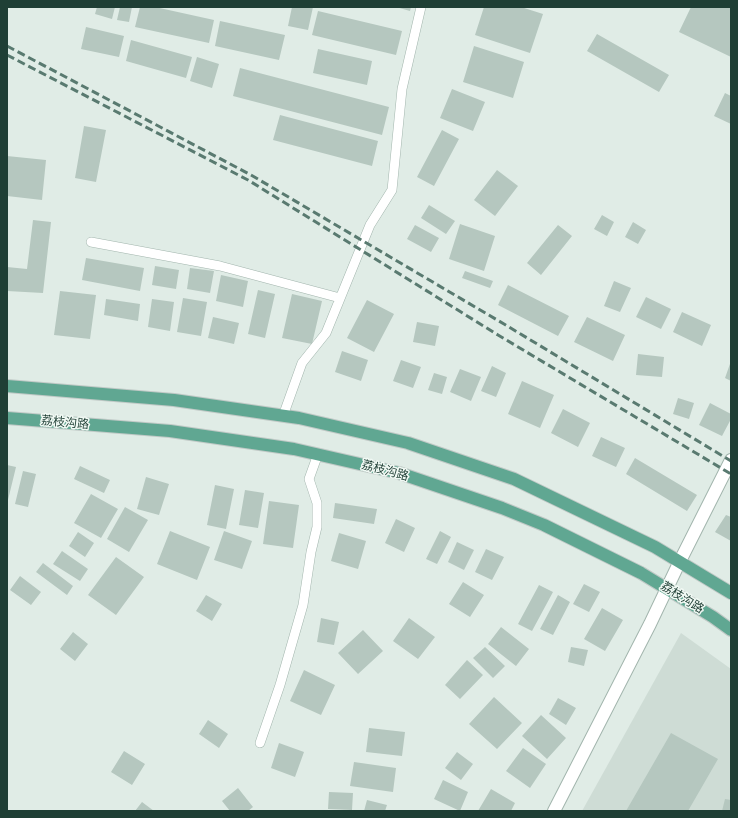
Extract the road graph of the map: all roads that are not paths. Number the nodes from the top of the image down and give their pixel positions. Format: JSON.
{"nodes":[{"id":1,"x":421,"y":7,"type":"edge"},
{"id":2,"x":91,"y":242,"type":"dead end"},
{"id":3,"x":340,"y":298,"type":"junction"},
{"id":4,"x":7,"y":386,"type":"edge"},
{"id":5,"x":283,"y":416,"type":"junction"},
{"id":6,"x":7,"y":418,"type":"edge"},
{"id":7,"x":318,"y":454,"type":"junction"},
{"id":8,"x":731,"y":460,"type":"edge"},
{"id":9,"x":680,"y":561,"type":"junction"},
{"id":10,"x":668,"y":589,"type":"junction"},
{"id":11,"x":731,"y":593,"type":"edge"},
{"id":12,"x":731,"y":630,"type":"edge"},
{"id":13,"x":260,"y":743,"type":"dead end"},
{"id":14,"x":554,"y":811,"type":"edge"}],
"edges":[{"from":1,"to":3,"type":"lane"},
{"from":2,"to":3,"type":"lane"},
{"from":3,"to":5,"type":"lane"},
{"from":4,"to":5,"type":"main road"},
{"from":5,"to":9,"type":"main road"},
{"from":6,"to":7,"type":"main road","name":"荔枝沟路"},
{"from":7,"to":10,"type":"main road","name":"荔枝沟路"},
{"from":7,"to":13,"type":"lane"},
{"from":8,"to":9,"type":"street"},
{"from":9,"to":10,"type":"street"},
{"from":9,"to":11,"type":"main road"},
{"from":10,"to":12,"type":"main road","name":"荔枝沟路"},
{"from":10,"to":14,"type":"street"}]}
